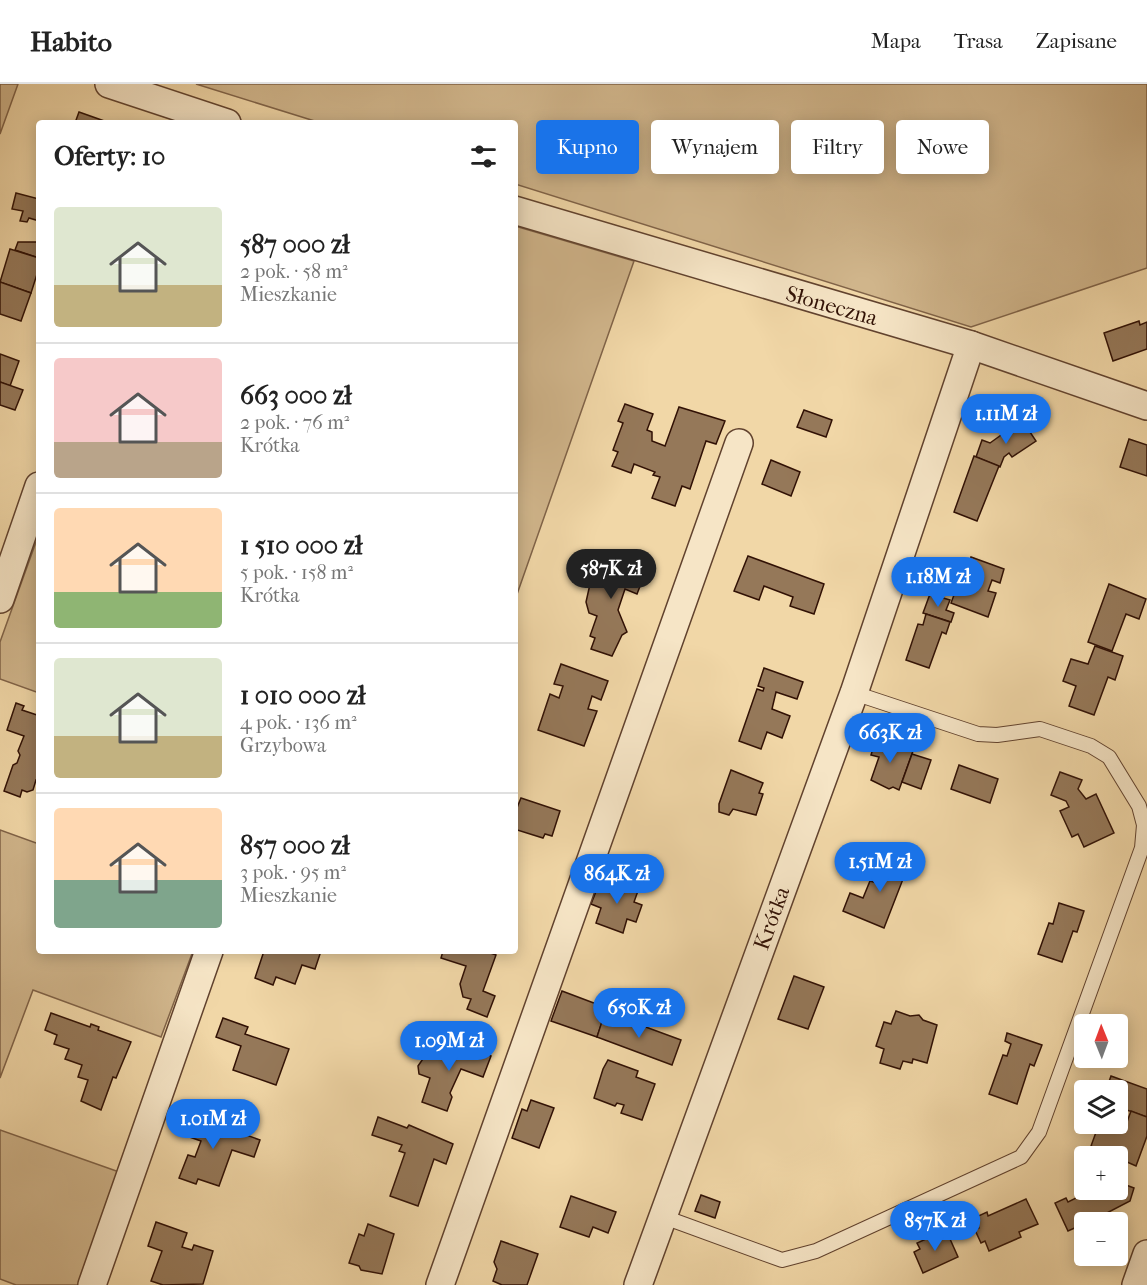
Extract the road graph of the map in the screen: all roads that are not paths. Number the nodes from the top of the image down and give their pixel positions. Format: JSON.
{"nodes":[{"id":1,"x":110,"y":84,"type":"edge"},
{"id":2,"x":171,"y":104,"type":"edge"},
{"id":3,"x":218,"y":120,"type":"edge"},
{"id":4,"x":518,"y":211,"type":"edge"},
{"id":5,"x":971,"y":345,"type":"junction"},
{"id":6,"x":1147,"y":406,"type":"edge"},
{"id":7,"x":739,"y":443,"type":"dead end"},
{"id":8,"x":36,"y":495,"type":"edge"},
{"id":9,"x":0,"y":599,"type":"edge"},
{"id":10,"x":854,"y":693,"type":"junction"},
{"id":11,"x":208,"y":954,"type":"edge"},
{"id":12,"x":664,"y":1217,"type":"junction"},
{"id":13,"x":1147,"y":1254,"type":"edge"},
{"id":14,"x":92,"y":1285,"type":"edge"},
{"id":15,"x":440,"y":1285,"type":"edge"},
{"id":16,"x":638,"y":1285,"type":"edge"},
{"id":17,"x":1136,"y":1285,"type":"edge"}],
"edges":[{"from":1,"to":2,"type":"street"},
{"from":2,"to":3,"type":"street"},
{"from":4,"to":5,"type":"street","name":"Słoneczna"},
{"from":5,"to":6,"type":"street","name":"Słoneczna"},
{"from":5,"to":10,"type":"street","name":"Krótka"},
{"from":7,"to":15,"type":"street"},
{"from":8,"to":9,"type":"street"},
{"from":10,"to":12,"type":"street","name":"Krótka"},
{"from":10,"to":12,"type":"lane"},
{"from":11,"to":14,"type":"street"},
{"from":12,"to":16,"type":"street","name":"Krótka"},
{"from":13,"to":17,"type":"street"}]}
